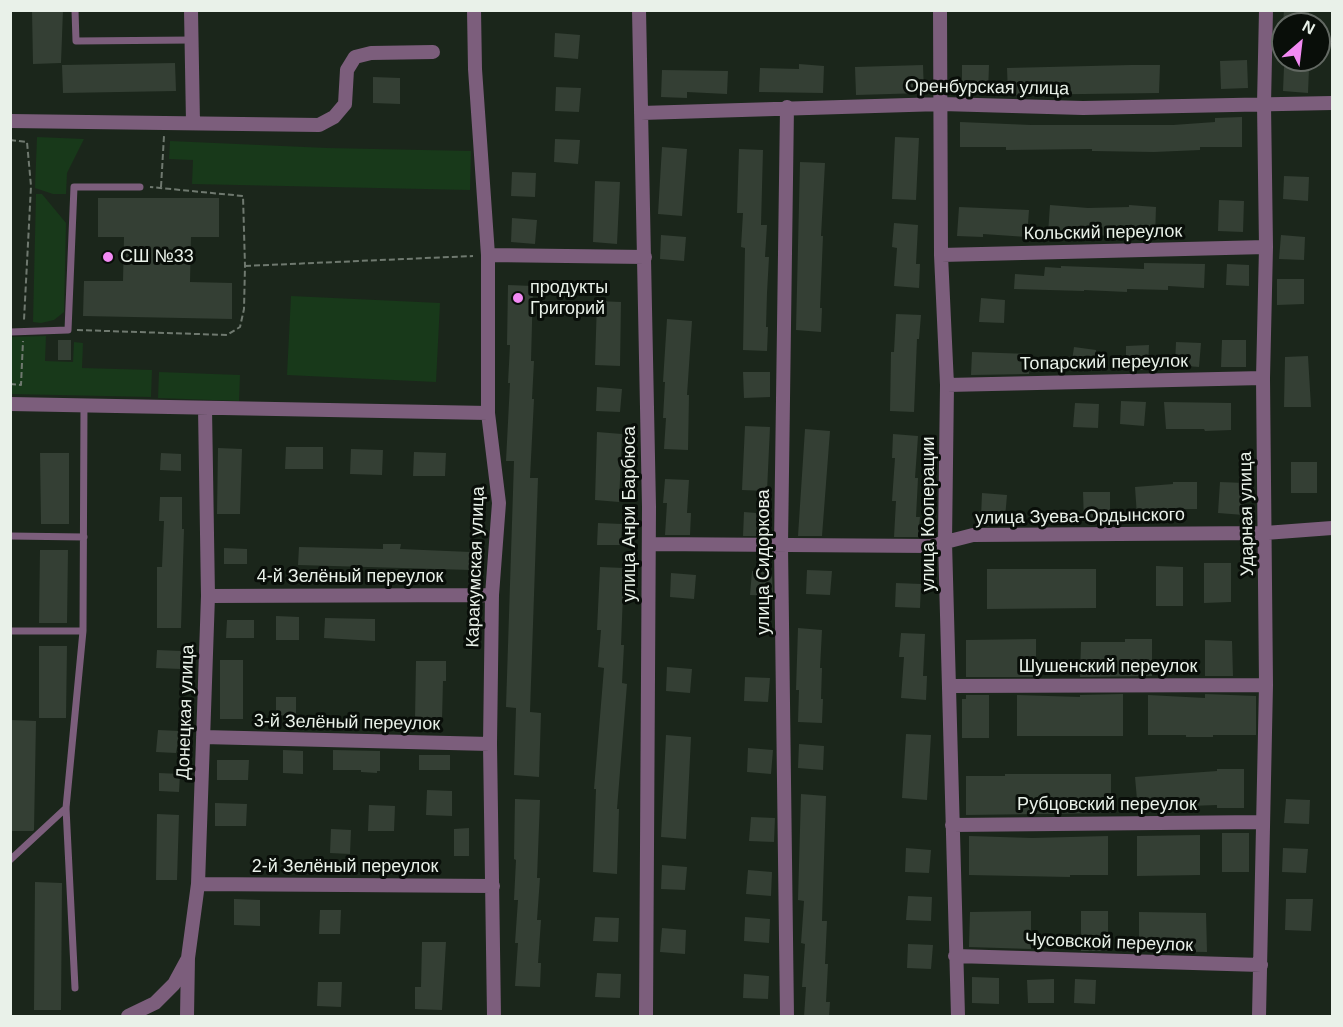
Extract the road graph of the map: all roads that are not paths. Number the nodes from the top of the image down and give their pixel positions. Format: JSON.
{"nodes":[{"id":1,"x":75,"y":10,"type":"edge"},
{"id":2,"x":191,"y":10,"type":"edge"},
{"id":3,"x":474,"y":10,"type":"edge"},
{"id":4,"x":639,"y":10,"type":"edge"},
{"id":5,"x":940,"y":10,"type":"edge"},
{"id":6,"x":1266,"y":10,"type":"edge"},
{"id":7,"x":192,"y":40,"type":"junction"},
{"id":8,"x":434,"y":52,"type":"dead end"},
{"id":9,"x":1332,"y":103,"type":"edge"},
{"id":10,"x":942,"y":104,"type":"junction"},
{"id":11,"x":1264,"y":105,"type":"junction"},
{"id":12,"x":787,"y":107,"type":"junction"},
{"id":13,"x":641,"y":113,"type":"junction"},
{"id":14,"x":10,"y":121,"type":"edge"},
{"id":15,"x":193,"y":123,"type":"junction"},
{"id":16,"x":140,"y":187,"type":"road end"},
{"id":17,"x":1266,"y":247,"type":"junction"},
{"id":18,"x":488,"y":255,"type":"junction"},
{"id":19,"x":941,"y":255,"type":"junction"},
{"id":20,"x":645,"y":257,"type":"junction"},
{"id":21,"x":10,"y":332,"type":"edge"},
{"id":22,"x":1263,"y":378,"type":"junction"},
{"id":23,"x":947,"y":385,"type":"junction"},
{"id":24,"x":10,"y":404,"type":"edge"},
{"id":25,"x":84,"y":404,"type":"junction"},
{"id":26,"x":205,"y":408,"type":"junction"},
{"id":27,"x":488,"y":413,"type":"junction"},
{"id":28,"x":1332,"y":528,"type":"edge"},
{"id":29,"x":1265,"y":533,"type":"junction"},
{"id":30,"x":10,"y":536,"type":"edge"},
{"id":31,"x":84,"y":537,"type":"junction"},
{"id":32,"x":945,"y":542,"type":"junction"},
{"id":33,"x":649,"y":544,"type":"junction"},
{"id":34,"x":781,"y":544,"type":"junction"},
{"id":35,"x":492,"y":595,"type":"junction"},
{"id":36,"x":208,"y":596,"type":"junction"},
{"id":37,"x":83,"y":631,"type":"junction"},
{"id":38,"x":10,"y":632,"type":"edge"},
{"id":39,"x":1266,"y":685,"type":"junction"},
{"id":40,"x":950,"y":686,"type":"junction"},
{"id":41,"x":203,"y":737,"type":"junction"},
{"id":42,"x":490,"y":744,"type":"junction"},
{"id":43,"x":66,"y":808,"type":"junction"},
{"id":44,"x":1262,"y":822,"type":"junction"},
{"id":45,"x":952,"y":825,"type":"junction"},
{"id":46,"x":10,"y":860,"type":"edge"},
{"id":47,"x":198,"y":884,"type":"junction"},
{"id":48,"x":493,"y":886,"type":"junction"},
{"id":49,"x":955,"y":956,"type":"junction"},
{"id":50,"x":188,"y":958,"type":"junction"},
{"id":51,"x":1261,"y":965,"type":"junction"},
{"id":52,"x":75,"y":988,"type":"dead end"},
{"id":53,"x":128,"y":1017,"type":"edge"},
{"id":54,"x":187,"y":1017,"type":"edge"},
{"id":55,"x":494,"y":1017,"type":"edge"},
{"id":56,"x":646,"y":1017,"type":"edge"},
{"id":57,"x":787,"y":1017,"type":"edge"},
{"id":58,"x":958,"y":1017,"type":"edge"},
{"id":59,"x":1259,"y":1017,"type":"edge"}],
"edges":[{"from":1,"to":7,"type":"lane"},
{"from":2,"to":7,"type":"street"},
{"from":3,"to":18,"type":"street","name":"Каракумская улица"},
{"from":4,"to":13,"type":"street","name":"улица Анри Барбюса"},
{"from":5,"to":10,"type":"street","name":"улица Кооперации"},
{"from":6,"to":11,"type":"street","name":"Ударная улица"},
{"from":7,"to":15,"type":"street"},
{"from":8,"to":15,"type":"street"},
{"from":9,"to":11,"type":"street","name":"Оренбурская улица"},
{"from":10,"to":11,"type":"street","name":"Оренбурская улица"},
{"from":10,"to":12,"type":"street","name":"Оренбурская улица"},
{"from":10,"to":19,"type":"street","name":"улица Кооперации"},
{"from":11,"to":17,"type":"street","name":"Ударная улица"},
{"from":12,"to":13,"type":"street","name":"Оренбурская улица"},
{"from":12,"to":34,"type":"street","name":"улица Сидоркова"},
{"from":13,"to":20,"type":"street","name":"улица Анри Барбюса"},
{"from":14,"to":15,"type":"street"},
{"from":16,"to":21,"type":"lane"},
{"from":17,"to":19,"type":"street","name":"Кольский переулок"},
{"from":17,"to":22,"type":"street","name":"Ударная улица"},
{"from":18,"to":20,"type":"street"},
{"from":18,"to":27,"type":"street","name":"Каракумская улица"},
{"from":19,"to":23,"type":"street","name":"улица Кооперации"},
{"from":20,"to":33,"type":"street","name":"улица Анри Барбюса"},
{"from":22,"to":23,"type":"street","name":"Топарский переулок"},
{"from":22,"to":29,"type":"street","name":"Ударная улица"},
{"from":23,"to":32,"type":"street","name":"улица Кооперации"},
{"from":24,"to":25,"type":"street"},
{"from":25,"to":26,"type":"street"},
{"from":25,"to":31,"type":"lane"},
{"from":26,"to":27,"type":"street"},
{"from":26,"to":36,"type":"street","name":"Донецкая улица"},
{"from":27,"to":35,"type":"street","name":"Каракумская улица"},
{"from":28,"to":29,"type":"street","name":"улица Зуева-Ордынского"},
{"from":29,"to":32,"type":"street","name":"улица Зуева-Ордынского"},
{"from":29,"to":39,"type":"street","name":"Ударная улица"},
{"from":30,"to":31,"type":"lane"},
{"from":31,"to":37,"type":"lane"},
{"from":32,"to":34,"type":"street","name":"улица Зуева-Ордынского"},
{"from":32,"to":40,"type":"street","name":"улица Кооперации"},
{"from":33,"to":34,"type":"street","name":"улица Зуева-Ордынского"},
{"from":33,"to":56,"type":"street","name":"улица Анри Барбюса"},
{"from":34,"to":57,"type":"street","name":"улица Сидоркова"},
{"from":35,"to":36,"type":"street","name":"4-й Зелёный переулок"},
{"from":35,"to":42,"type":"street","name":"Каракумская улица"},
{"from":36,"to":41,"type":"street","name":"Донецкая улица"},
{"from":37,"to":38,"type":"lane"},
{"from":37,"to":43,"type":"lane"},
{"from":39,"to":40,"type":"street","name":"Шушенский переулок"},
{"from":39,"to":44,"type":"street","name":"Ударная улица"},
{"from":40,"to":45,"type":"street","name":"улица Кооперации"},
{"from":41,"to":42,"type":"street","name":"3-й Зелёный переулок"},
{"from":41,"to":47,"type":"street","name":"Донецкая улица"},
{"from":42,"to":48,"type":"street","name":"Каракумская улица"},
{"from":43,"to":46,"type":"lane"},
{"from":43,"to":52,"type":"lane"},
{"from":44,"to":45,"type":"street","name":"Рубцовский переулок"},
{"from":44,"to":51,"type":"street","name":"Ударная улица"},
{"from":45,"to":49,"type":"street","name":"улица Кооперации"},
{"from":47,"to":48,"type":"street","name":"2-й Зелёный переулок"},
{"from":47,"to":50,"type":"street","name":"Донецкая улица"},
{"from":48,"to":55,"type":"street","name":"Каракумская улица"},
{"from":49,"to":51,"type":"street","name":"Чусовской переулок"},
{"from":49,"to":58,"type":"street","name":"улица Кооперации"},
{"from":50,"to":53,"type":"street"},
{"from":50,"to":54,"type":"street","name":"Донецкая улица"},
{"from":51,"to":59,"type":"street","name":"Ударная улица"}]}
